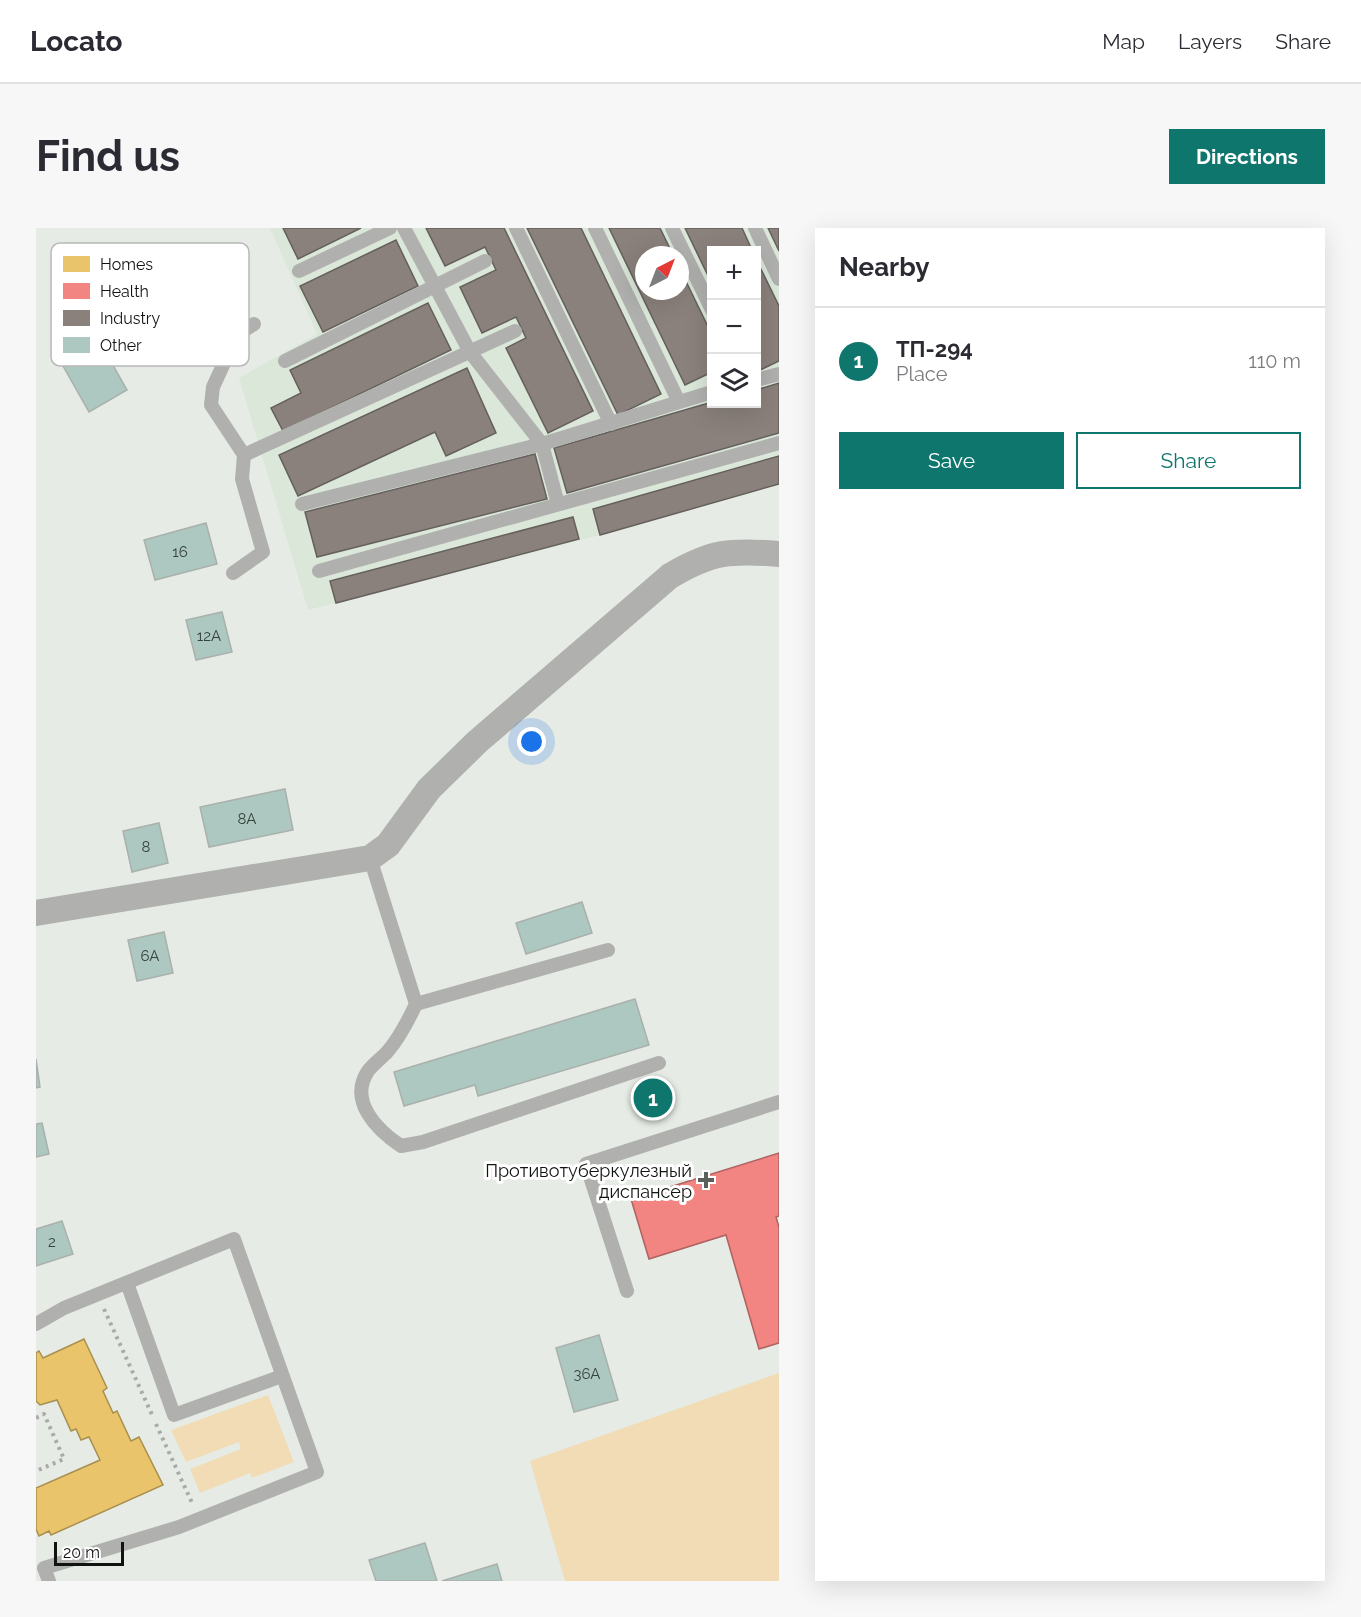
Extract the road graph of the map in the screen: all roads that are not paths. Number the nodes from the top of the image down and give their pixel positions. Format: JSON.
{"nodes":[{"id":1,"x":390,"y":228,"type":"edge"},
{"id":2,"x":404,"y":228,"type":"edge"},
{"id":3,"x":516,"y":228,"type":"edge"},
{"id":4,"x":595,"y":228,"type":"edge"},
{"id":5,"x":672,"y":228,"type":"edge"},
{"id":6,"x":755,"y":228,"type":"edge"},
{"id":7,"x":485,"y":261,"type":"dead end"},
{"id":8,"x":299,"y":271,"type":"dead end"},
{"id":9,"x":779,"y":279,"type":"edge"},
{"id":10,"x":436,"y":286,"type":"junction"},
{"id":11,"x":707,"y":302,"type":"edge"},
{"id":12,"x":254,"y":324,"type":"dead end"},
{"id":13,"x":249,"y":327,"type":"edge"},
{"id":14,"x":515,"y":331,"type":"dead end"},
{"id":15,"x":470,"y":352,"type":"junction"},
{"id":16,"x":285,"y":361,"type":"dead end"},
{"id":17,"x":223,"y":366,"type":"edge"},
{"id":18,"x":779,"y":374,"type":"edge"},
{"id":19,"x":761,"y":379,"type":"edge"},
{"id":20,"x":707,"y":393,"type":"edge"},
{"id":21,"x":678,"y":400,"type":"junction"},
{"id":22,"x":611,"y":424,"type":"junction"},
{"id":23,"x":779,"y":443,"type":"edge"},
{"id":24,"x":542,"y":444,"type":"junction"},
{"id":25,"x":244,"y":455,"type":"junction"},
{"id":26,"x":302,"y":504,"type":"dead end"},
{"id":27,"x":558,"y":504,"type":"junction"},
{"id":28,"x":779,"y":554,"type":"edge"},
{"id":29,"x":319,"y":570,"type":"dead end"},
{"id":30,"x":233,"y":573,"type":"dead end"},
{"id":31,"x":370,"y":858,"type":"junction"},
{"id":32,"x":36,"y":913,"type":"edge"},
{"id":33,"x":608,"y":950,"type":"dead end"},
{"id":34,"x":416,"y":1004,"type":"junction"},
{"id":35,"x":659,"y":1063,"type":"dead end"},
{"id":36,"x":779,"y":1102,"type":"edge"},
{"id":37,"x":127,"y":1283,"type":"junction"},
{"id":38,"x":627,"y":1291,"type":"dead end"},
{"id":39,"x":36,"y":1324,"type":"edge"},
{"id":40,"x":282,"y":1376,"type":"junction"},
{"id":41,"x":49,"y":1581,"type":"edge"}],
"edges":[{"from":1,"to":8,"type":"lane"},
{"from":2,"to":10,"type":"lane"},
{"from":3,"to":22,"type":"lane"},
{"from":4,"to":21,"type":"lane"},
{"from":5,"to":11,"type":"lane"},
{"from":6,"to":9,"type":"lane"},
{"from":7,"to":10,"type":"lane"},
{"from":10,"to":15,"type":"lane"},
{"from":10,"to":16,"type":"lane"},
{"from":12,"to":13,"type":"lane"},
{"from":14,"to":15,"type":"lane"},
{"from":15,"to":24,"type":"lane"},
{"from":15,"to":25,"type":"lane"},
{"from":17,"to":25,"type":"lane"},
{"from":18,"to":19,"type":"lane"},
{"from":20,"to":21,"type":"lane"},
{"from":21,"to":22,"type":"lane"},
{"from":22,"to":24,"type":"lane"},
{"from":23,"to":27,"type":"lane"},
{"from":24,"to":26,"type":"lane"},
{"from":24,"to":27,"type":"lane"},
{"from":25,"to":30,"type":"lane"},
{"from":27,"to":29,"type":"lane"},
{"from":28,"to":31,"type":"street"},
{"from":31,"to":32,"type":"street"},
{"from":31,"to":34,"type":"lane"},
{"from":33,"to":34,"type":"lane"},
{"from":34,"to":35,"type":"lane"},
{"from":36,"to":38,"type":"lane"},
{"from":37,"to":39,"type":"lane"},
{"from":37,"to":40,"type":"lane"},
{"from":37,"to":40,"type":"lane"},
{"from":40,"to":41,"type":"lane"}]}
